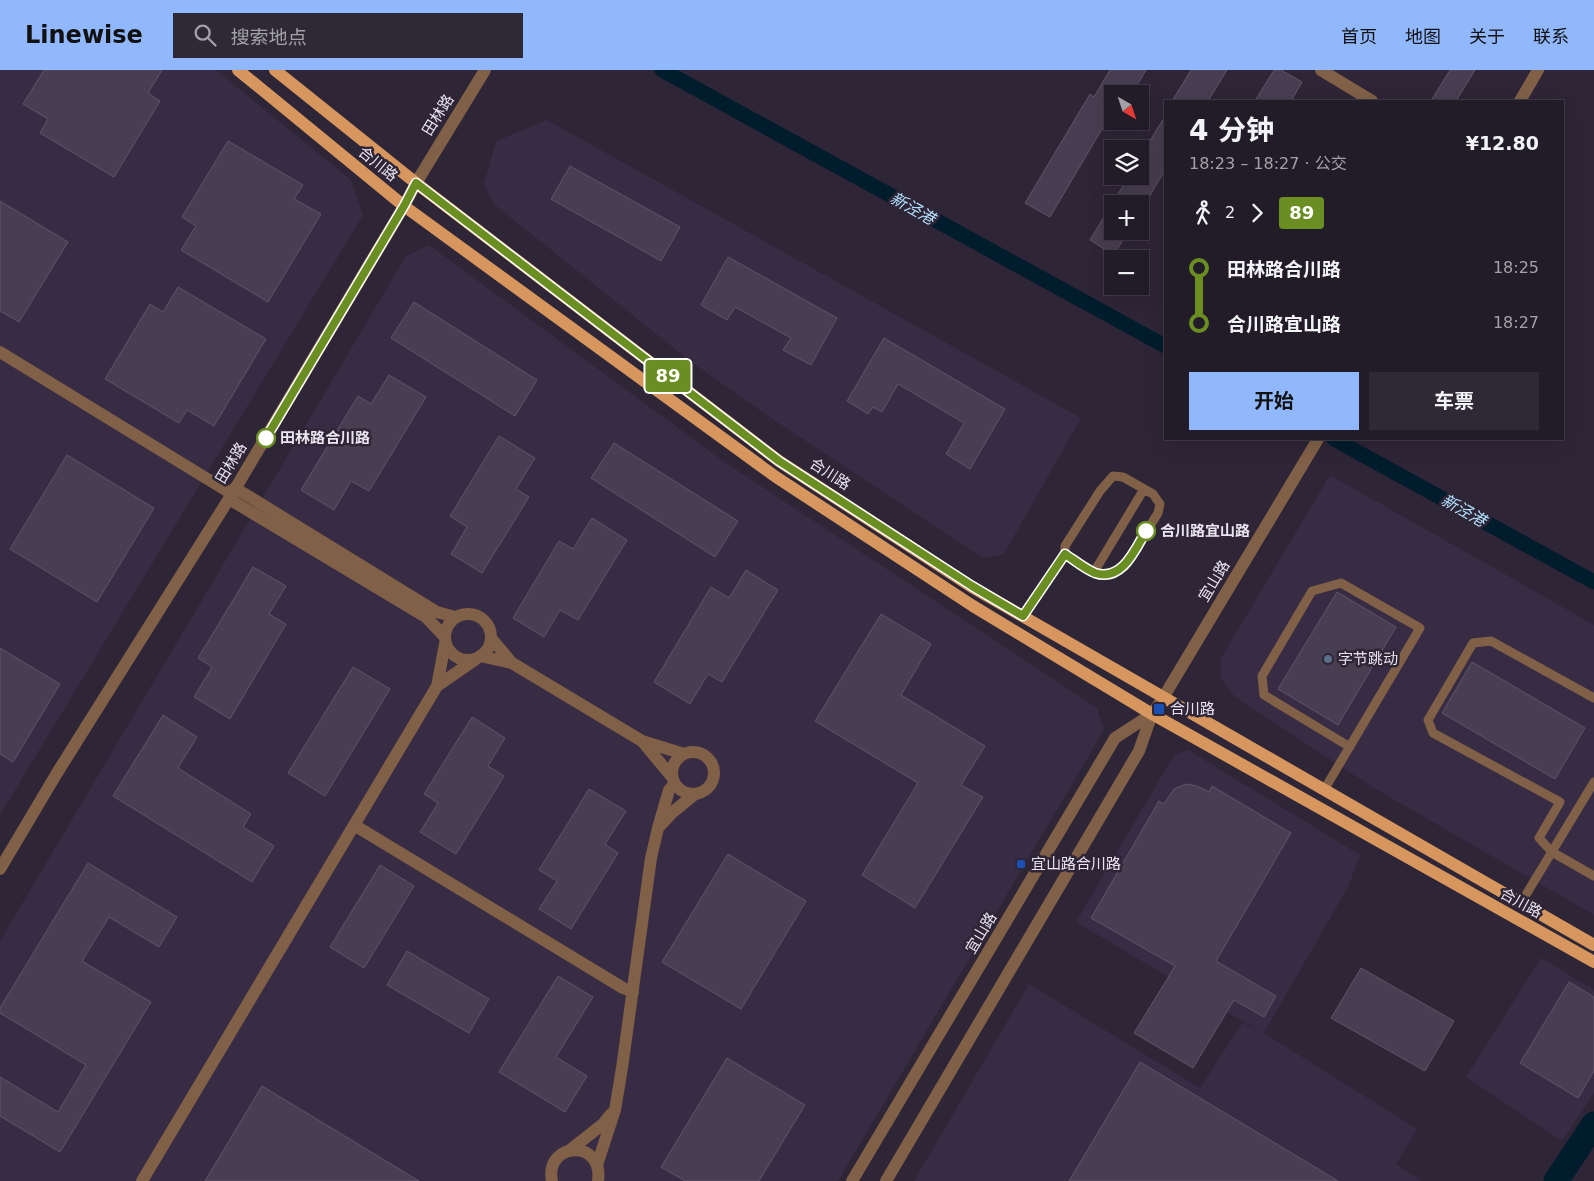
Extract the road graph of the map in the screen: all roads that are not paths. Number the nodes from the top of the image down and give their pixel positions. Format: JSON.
{"nodes":[{"id":1,"x":238,"y":70,"type":"edge"},
{"id":2,"x":275,"y":70,"type":"edge"},
{"id":3,"x":485,"y":70,"type":"edge"},
{"id":4,"x":1321,"y":70,"type":"edge"},
{"id":5,"x":1538,"y":70,"type":"edge"},
{"id":6,"x":1370,"y":100,"type":"edge"},
{"id":7,"x":1521,"y":100,"type":"edge"},
{"id":8,"x":416,"y":183,"type":"junction"},
{"id":9,"x":404,"y":206,"type":"junction"},
{"id":10,"x":0,"y":352,"type":"edge"},
{"id":11,"x":1317,"y":440,"type":"edge"},
{"id":12,"x":1144,"y":489,"type":"junction"},
{"id":13,"x":232,"y":494,"type":"junction"},
{"id":14,"x":1065,"y":554,"type":"junction"},
{"id":15,"x":1094,"y":572,"type":"junction"},
{"id":16,"x":1023,"y":616,"type":"junction"},
{"id":17,"x":455,"y":617,"type":"junction"},
{"id":18,"x":491,"y":638,"type":"junction"},
{"id":19,"x":445,"y":640,"type":"junction"},
{"id":20,"x":478,"y":657,"type":"junction"},
{"id":21,"x":512,"y":663,"type":"junction"},
{"id":22,"x":437,"y":686,"type":"junction"},
{"id":23,"x":1163,"y":698,"type":"junction"},
{"id":24,"x":1594,"y":698,"type":"edge"},
{"id":25,"x":1152,"y":714,"type":"junction"},
{"id":26,"x":642,"y":741,"type":"junction"},
{"id":27,"x":1350,"y":747,"type":"junction"},
{"id":28,"x":684,"y":754,"type":"junction"},
{"id":29,"x":673,"y":781,"type":"junction"},
{"id":30,"x":1594,"y":782,"type":"edge"},
{"id":31,"x":1324,"y":790,"type":"junction"},
{"id":32,"x":695,"y":794,"type":"junction"},
{"id":33,"x":354,"y":825,"type":"junction"},
{"id":34,"x":658,"y":828,"type":"junction"},
{"id":35,"x":1552,"y":852,"type":"junction"},
{"id":36,"x":0,"y":870,"type":"edge"},
{"id":37,"x":1594,"y":876,"type":"edge"},
{"id":38,"x":1521,"y":904,"type":"junction"},
{"id":39,"x":1594,"y":945,"type":"edge"},
{"id":40,"x":1594,"y":962,"type":"edge"},
{"id":41,"x":633,"y":992,"type":"junction"},
{"id":42,"x":615,"y":1110,"type":"junction"},
{"id":43,"x":570,"y":1150,"type":"junction"},
{"id":44,"x":597,"y":1165,"type":"junction"},
{"id":45,"x":142,"y":1181,"type":"edge"},
{"id":46,"x":551,"y":1181,"type":"edge"},
{"id":47,"x":598,"y":1181,"type":"edge"},
{"id":48,"x":852,"y":1181,"type":"edge"},
{"id":49,"x":886,"y":1181,"type":"edge"}],
"edges":[{"from":1,"to":9,"type":"main road","name":"合川路"},
{"from":2,"to":8,"type":"main road","name":"合川路"},
{"from":3,"to":8,"type":"street","name":"田林路"},
{"from":4,"to":6,"type":"street"},
{"from":5,"to":7,"type":"street"},
{"from":8,"to":9,"type":"street","name":"田林路"},
{"from":8,"to":16,"type":"main road","name":"合川路"},
{"from":9,"to":13,"type":"street","name":"田林路"},
{"from":9,"to":25,"type":"main road","name":"合川路"},
{"from":10,"to":13,"type":"street"},
{"from":11,"to":23,"type":"street","name":"宜山路"},
{"from":12,"to":14,"type":"lane"},
{"from":12,"to":15,"type":"lane"},
{"from":12,"to":15,"type":"lane"},
{"from":13,"to":17,"type":"street"},
{"from":13,"to":19,"type":"street"},
{"from":13,"to":36,"type":"street","name":"田林路"},
{"from":14,"to":15,"type":"lane"},
{"from":14,"to":16,"type":"lane"},
{"from":16,"to":23,"type":"main road","name":"合川路"},
{"from":17,"to":18,"type":"street"},
{"from":17,"to":19,"type":"street"},
{"from":18,"to":20,"type":"street"},
{"from":18,"to":21,"type":"street"},
{"from":19,"to":20,"type":"street"},
{"from":19,"to":22,"type":"street"},
{"from":20,"to":21,"type":"street"},
{"from":20,"to":22,"type":"street"},
{"from":21,"to":26,"type":"street"},
{"from":22,"to":33,"type":"street"},
{"from":23,"to":25,"type":"street","name":"宜山路"},
{"from":23,"to":31,"type":"main road","name":"合川路"},
{"from":24,"to":35,"type":"lane"},
{"from":25,"to":40,"type":"main road","name":"合川路"},
{"from":25,"to":48,"type":"street","name":"宜山路"},
{"from":25,"to":49,"type":"street","name":"宜山路"},
{"from":26,"to":28,"type":"street"},
{"from":26,"to":29,"type":"street"},
{"from":27,"to":27,"type":"lane"},
{"from":27,"to":31,"type":"lane"},
{"from":28,"to":29,"type":"street"},
{"from":28,"to":32,"type":"street"},
{"from":29,"to":32,"type":"street"},
{"from":29,"to":34,"type":"street"},
{"from":30,"to":35,"type":"lane"},
{"from":31,"to":38,"type":"main road","name":"合川路"},
{"from":32,"to":34,"type":"street"},
{"from":33,"to":41,"type":"street"},
{"from":33,"to":45,"type":"street"},
{"from":34,"to":41,"type":"street"},
{"from":35,"to":37,"type":"lane"},
{"from":35,"to":38,"type":"lane"},
{"from":38,"to":39,"type":"main road","name":"合川路"},
{"from":41,"to":42,"type":"street"},
{"from":42,"to":43,"type":"street"},
{"from":42,"to":44,"type":"street"},
{"from":43,"to":44,"type":"street"},
{"from":43,"to":46,"type":"street"},
{"from":44,"to":47,"type":"street"}]}
